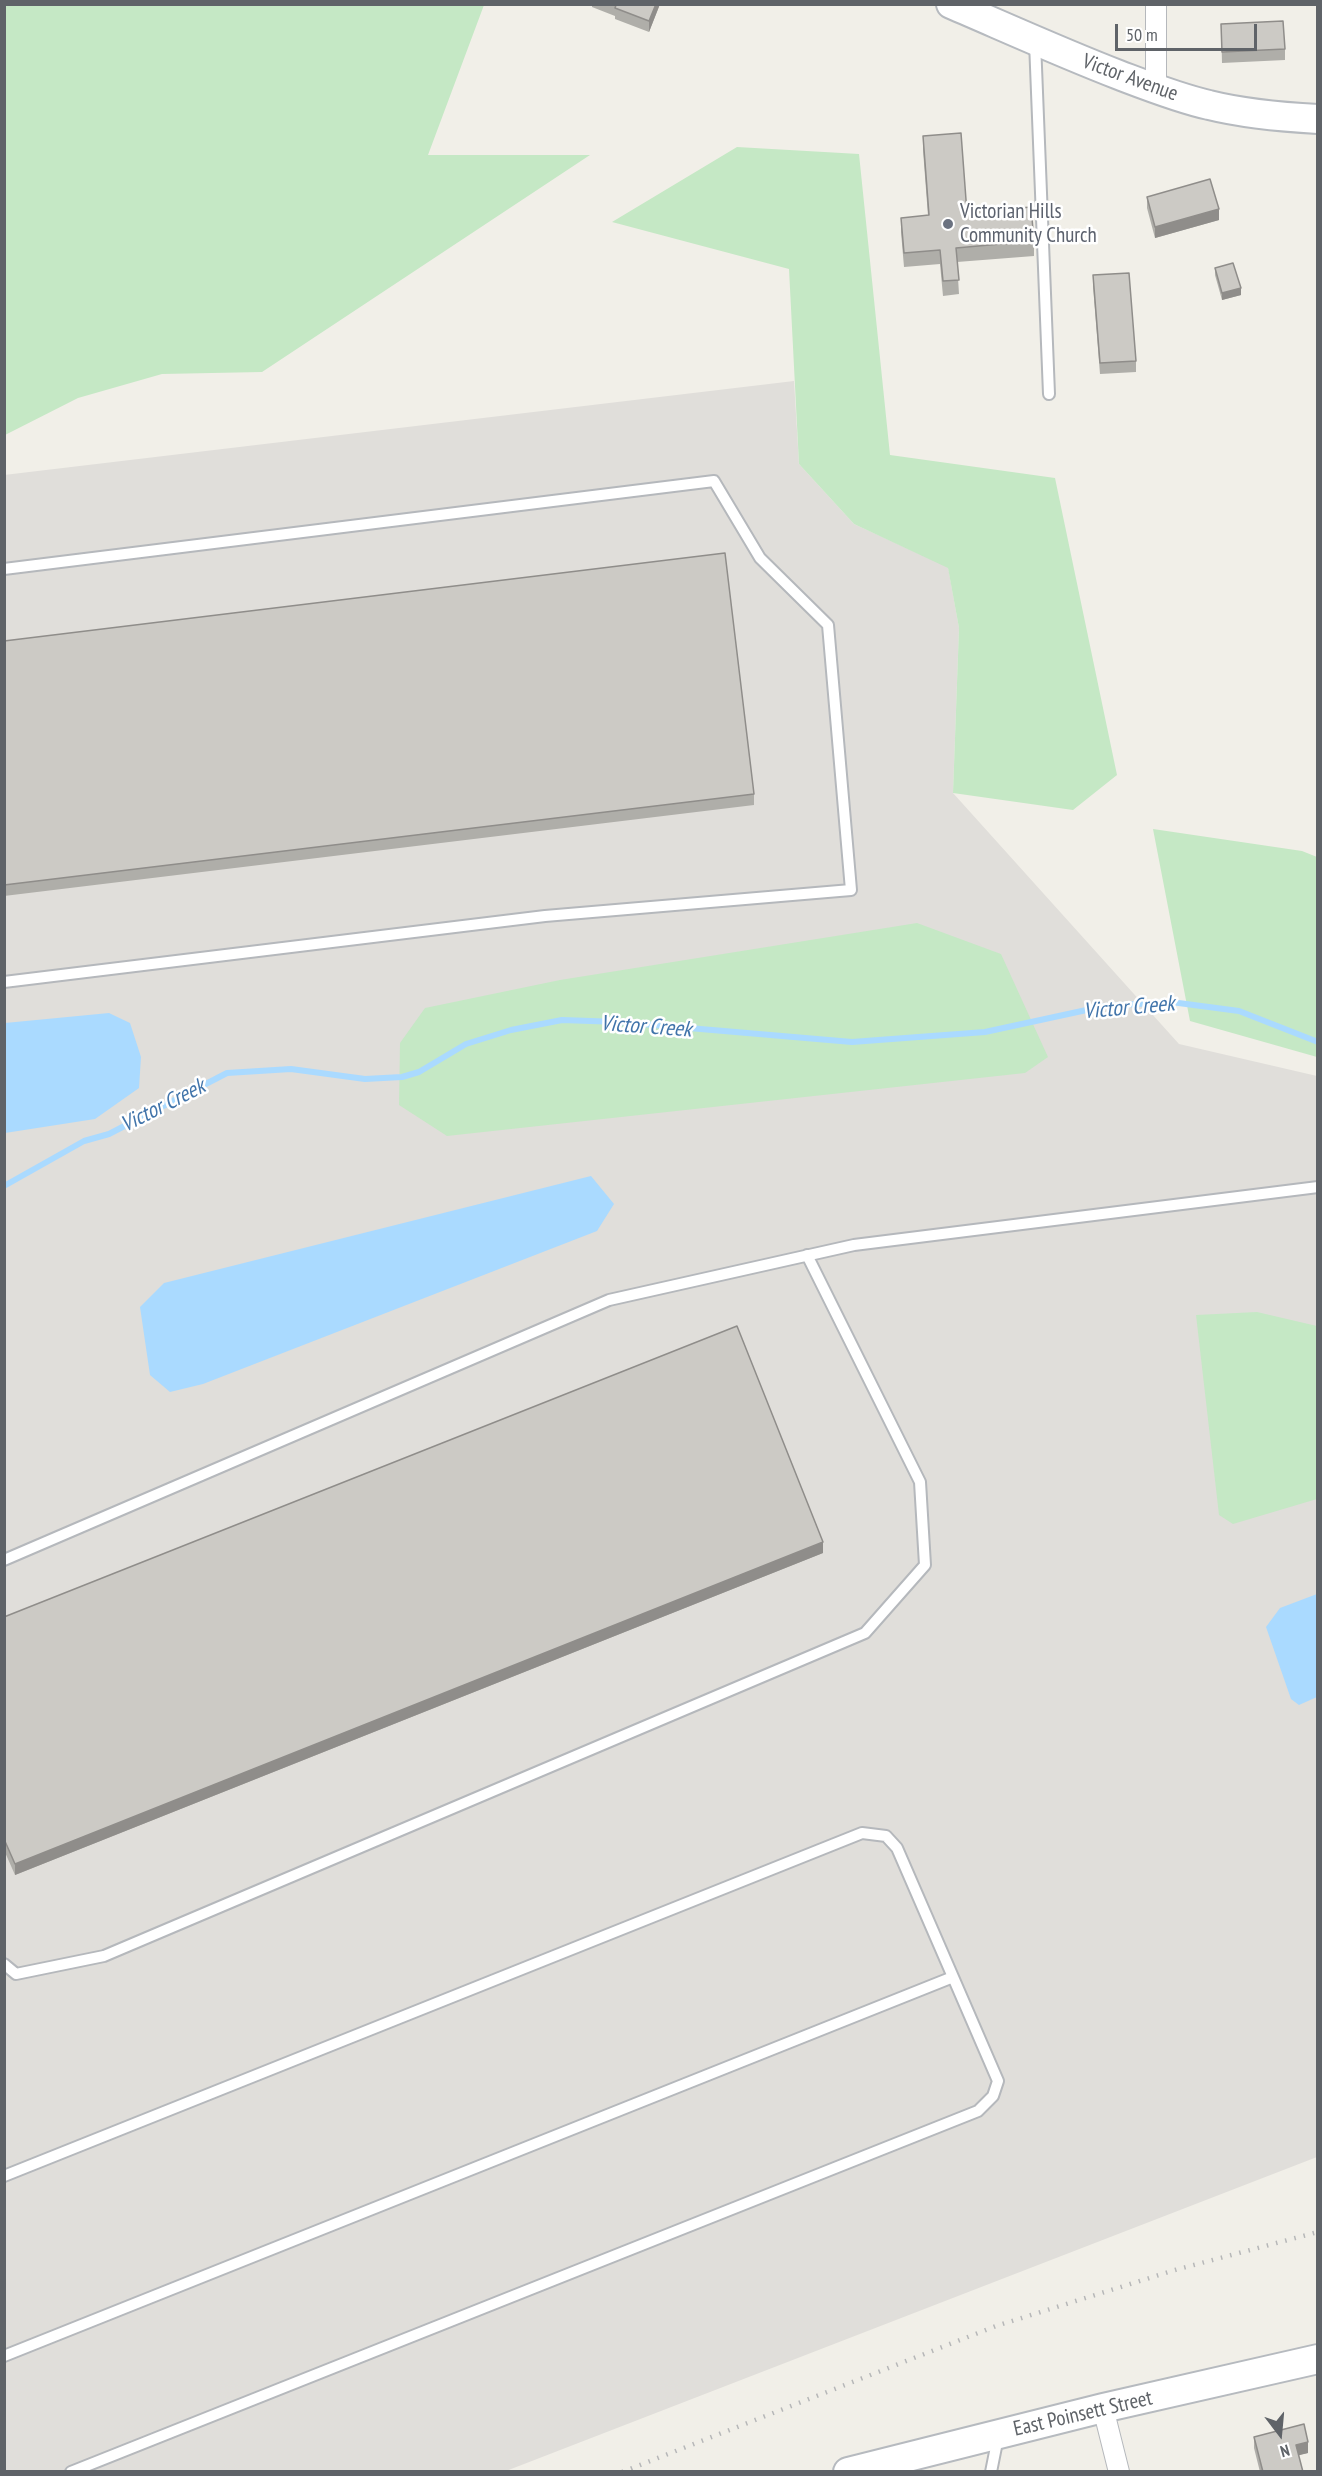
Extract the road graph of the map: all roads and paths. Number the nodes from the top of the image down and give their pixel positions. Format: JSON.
{"nodes":[{"id":1,"x":951,"y":4,"type":"edge"},
{"id":2,"x":1156,"y":4,"type":"edge"},
{"id":3,"x":1035,"y":42,"type":"junction"},
{"id":4,"x":1156,"y":89,"type":"junction"},
{"id":5,"x":1317,"y":119,"type":"edge"},
{"id":6,"x":1049,"y":394,"type":"dead end"},
{"id":7,"x":4,"y":569,"type":"edge"},
{"id":8,"x":4,"y":982,"type":"edge"},
{"id":9,"x":1317,"y":1187,"type":"edge"},
{"id":10,"x":807,"y":1255,"type":"junction"},
{"id":11,"x":4,"y":1560,"type":"edge"},
{"id":12,"x":4,"y":1964,"type":"edge"},
{"id":13,"x":953,"y":1977,"type":"junction"},
{"id":14,"x":4,"y":2176,"type":"edge"},
{"id":15,"x":4,"y":2356,"type":"edge"},
{"id":16,"x":1317,"y":2359,"type":"edge"},
{"id":17,"x":1103,"y":2408,"type":"junction"},
{"id":18,"x":999,"y":2433,"type":"junction"},
{"id":19,"x":71,"y":2472,"type":"edge"},
{"id":20,"x":848,"y":2472,"type":"edge"},
{"id":21,"x":991,"y":2472,"type":"edge"},
{"id":22,"x":1119,"y":2472,"type":"edge"}],
"edges":[{"from":1,"to":3,"type":"main road","name":"Victor Avenue"},
{"from":2,"to":4,"type":"street"},
{"from":3,"to":4,"type":"main road","name":"Victor Avenue"},
{"from":3,"to":6,"type":"lane"},
{"from":4,"to":5,"type":"main road","name":"Victor Avenue"},
{"from":7,"to":8,"type":"lane"},
{"from":9,"to":10,"type":"lane"},
{"from":10,"to":11,"type":"lane"},
{"from":10,"to":12,"type":"lane"},
{"from":13,"to":14,"type":"lane"},
{"from":13,"to":15,"type":"lane"},
{"from":13,"to":19,"type":"lane"},
{"from":16,"to":17,"type":"main road","name":"East Poinsett Street"},
{"from":17,"to":18,"type":"main road","name":"East Poinsett Street"},
{"from":17,"to":22,"type":"street"},
{"from":18,"to":20,"type":"main road","name":"East Poinsett Street"},
{"from":18,"to":21,"type":"lane"}]}
